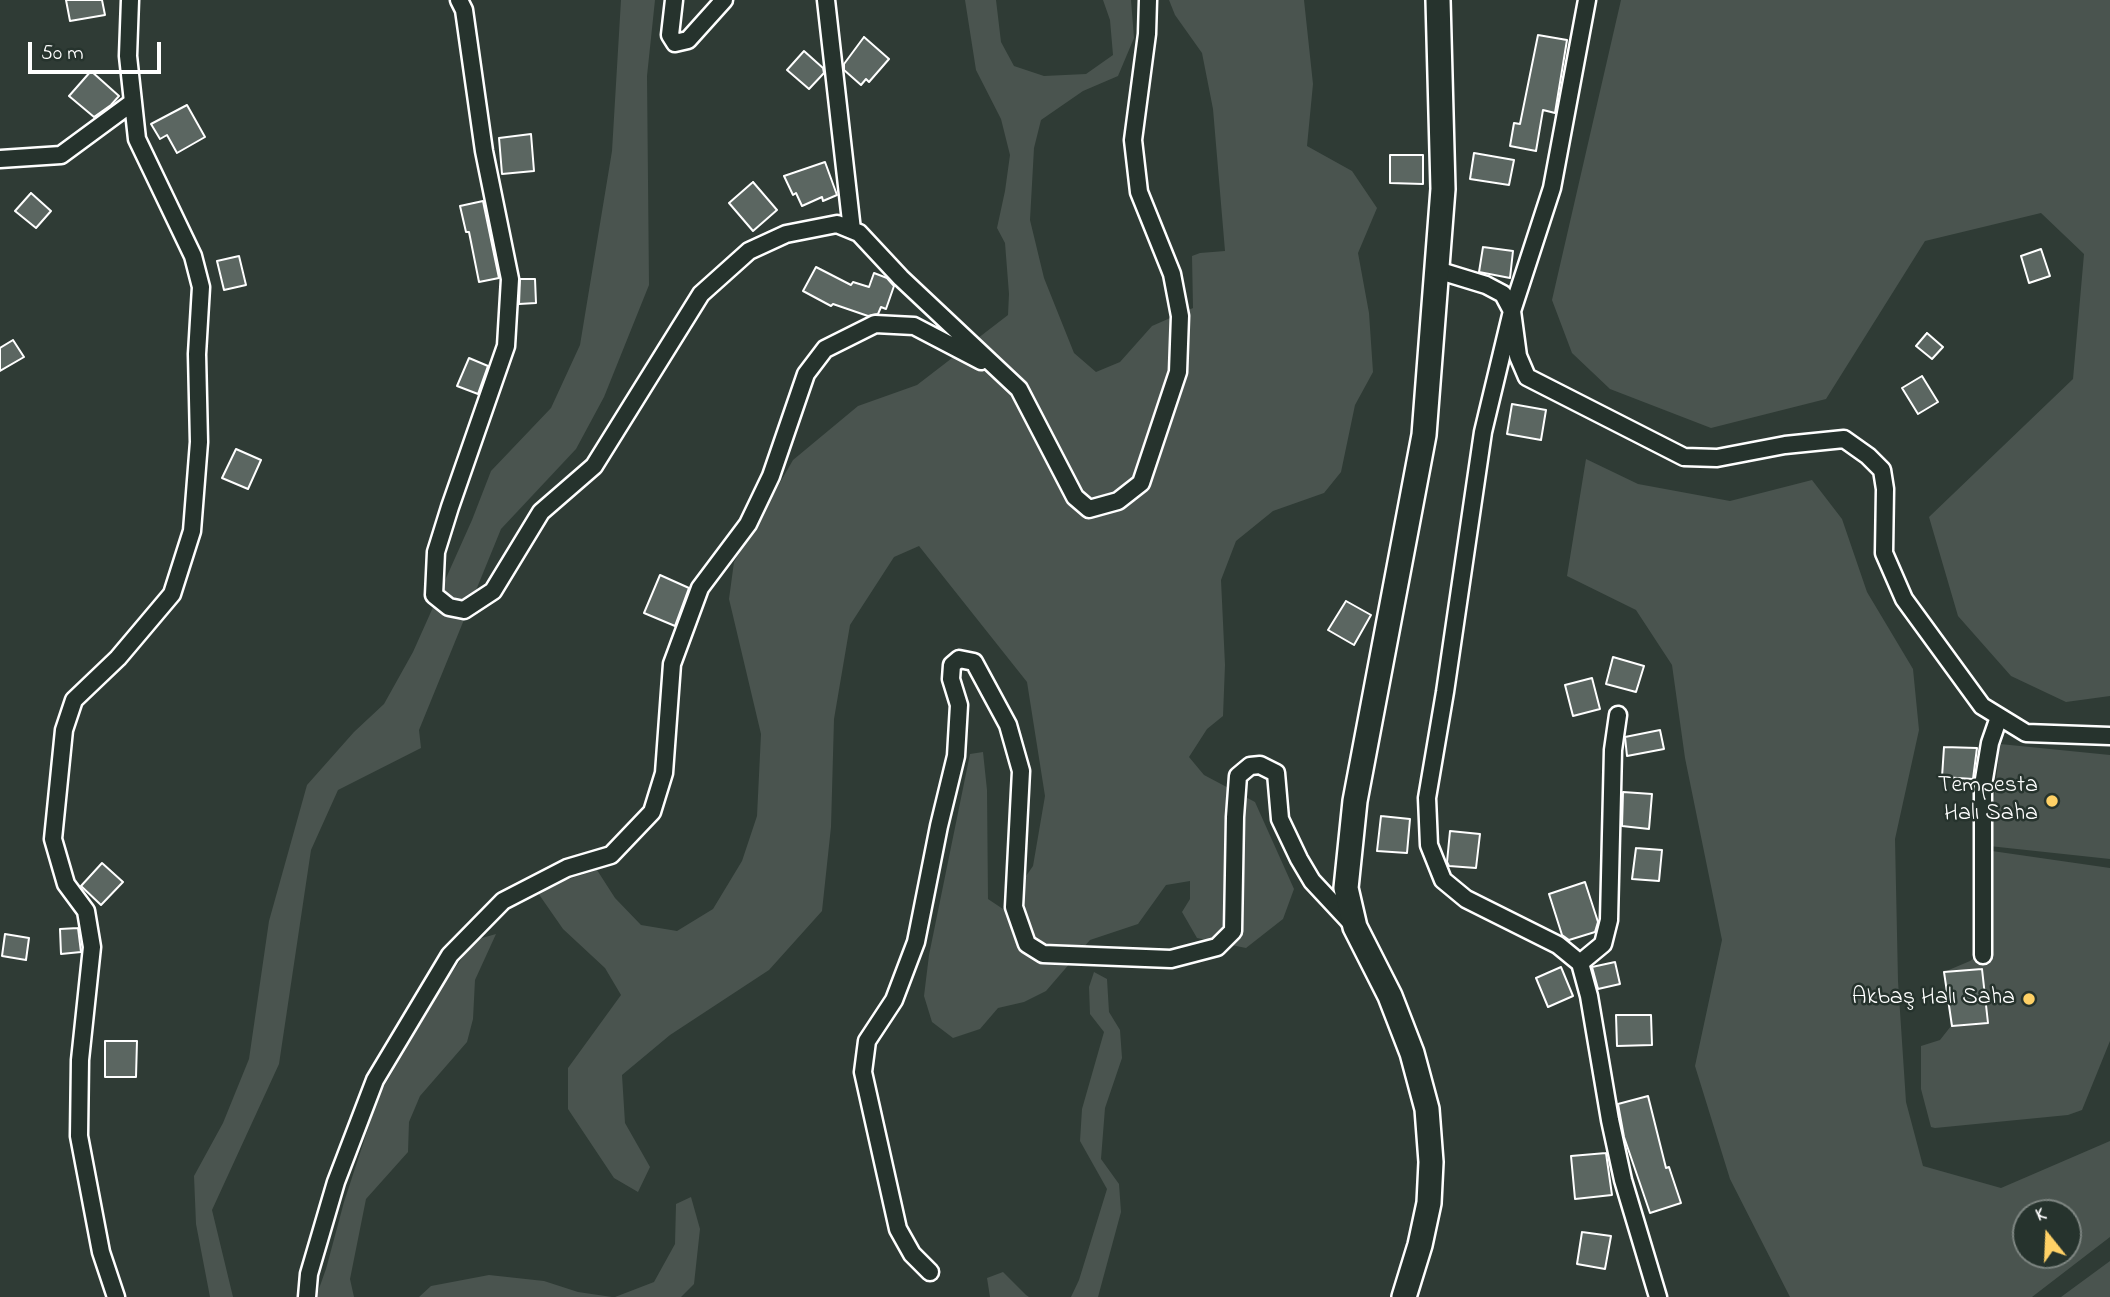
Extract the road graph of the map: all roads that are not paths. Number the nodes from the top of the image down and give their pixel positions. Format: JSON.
{"nodes":[{"id":1,"x":130,"y":0,"type":"edge"},
{"id":2,"x":459,"y":0,"type":"edge"},
{"id":3,"x":674,"y":0,"type":"edge"},
{"id":4,"x":724,"y":0,"type":"edge"},
{"id":5,"x":826,"y":0,"type":"edge"},
{"id":6,"x":1147,"y":0,"type":"edge"},
{"id":7,"x":1438,"y":0,"type":"edge"},
{"id":8,"x":1587,"y":0,"type":"edge"},
{"id":9,"x":133,"y":102,"type":"junction"},
{"id":10,"x":0,"y":159,"type":"edge"},
{"id":11,"x":852,"y":230,"type":"junction"},
{"id":12,"x":1437,"y":270,"type":"junction"},
{"id":13,"x":1512,"y":311,"type":"junction"},
{"id":14,"x":999,"y":370,"type":"junction"},
{"id":15,"x":1618,"y":715,"type":"dead end"},
{"id":16,"x":1999,"y":717,"type":"junction"},
{"id":17,"x":2110,"y":736,"type":"edge"},
{"id":18,"x":1355,"y":927,"type":"junction"},
{"id":19,"x":1983,"y":955,"type":"dead end"},
{"id":20,"x":1580,"y":963,"type":"junction"},
{"id":21,"x":930,"y":1272,"type":"dead end"},
{"id":22,"x":116,"y":1297,"type":"edge"},
{"id":23,"x":307,"y":1297,"type":"edge"},
{"id":24,"x":1404,"y":1297,"type":"edge"},
{"id":25,"x":1658,"y":1297,"type":"edge"}],
"edges":[{"from":1,"to":9,"type":"street"},
{"from":2,"to":11,"type":"street"},
{"from":3,"to":4,"type":"street"},
{"from":5,"to":11,"type":"street"},
{"from":6,"to":14,"type":"street"},
{"from":7,"to":12,"type":"street"},
{"from":8,"to":13,"type":"street"},
{"from":9,"to":10,"type":"street"},
{"from":9,"to":22,"type":"street"},
{"from":11,"to":14,"type":"street"},
{"from":12,"to":13,"type":"street"},
{"from":12,"to":18,"type":"street"},
{"from":13,"to":16,"type":"street"},
{"from":13,"to":20,"type":"street"},
{"from":14,"to":23,"type":"street"},
{"from":15,"to":20,"type":"street"},
{"from":16,"to":17,"type":"street"},
{"from":16,"to":19,"type":"street"},
{"from":18,"to":21,"type":"street"},
{"from":18,"to":24,"type":"street"},
{"from":20,"to":25,"type":"street"}]}
